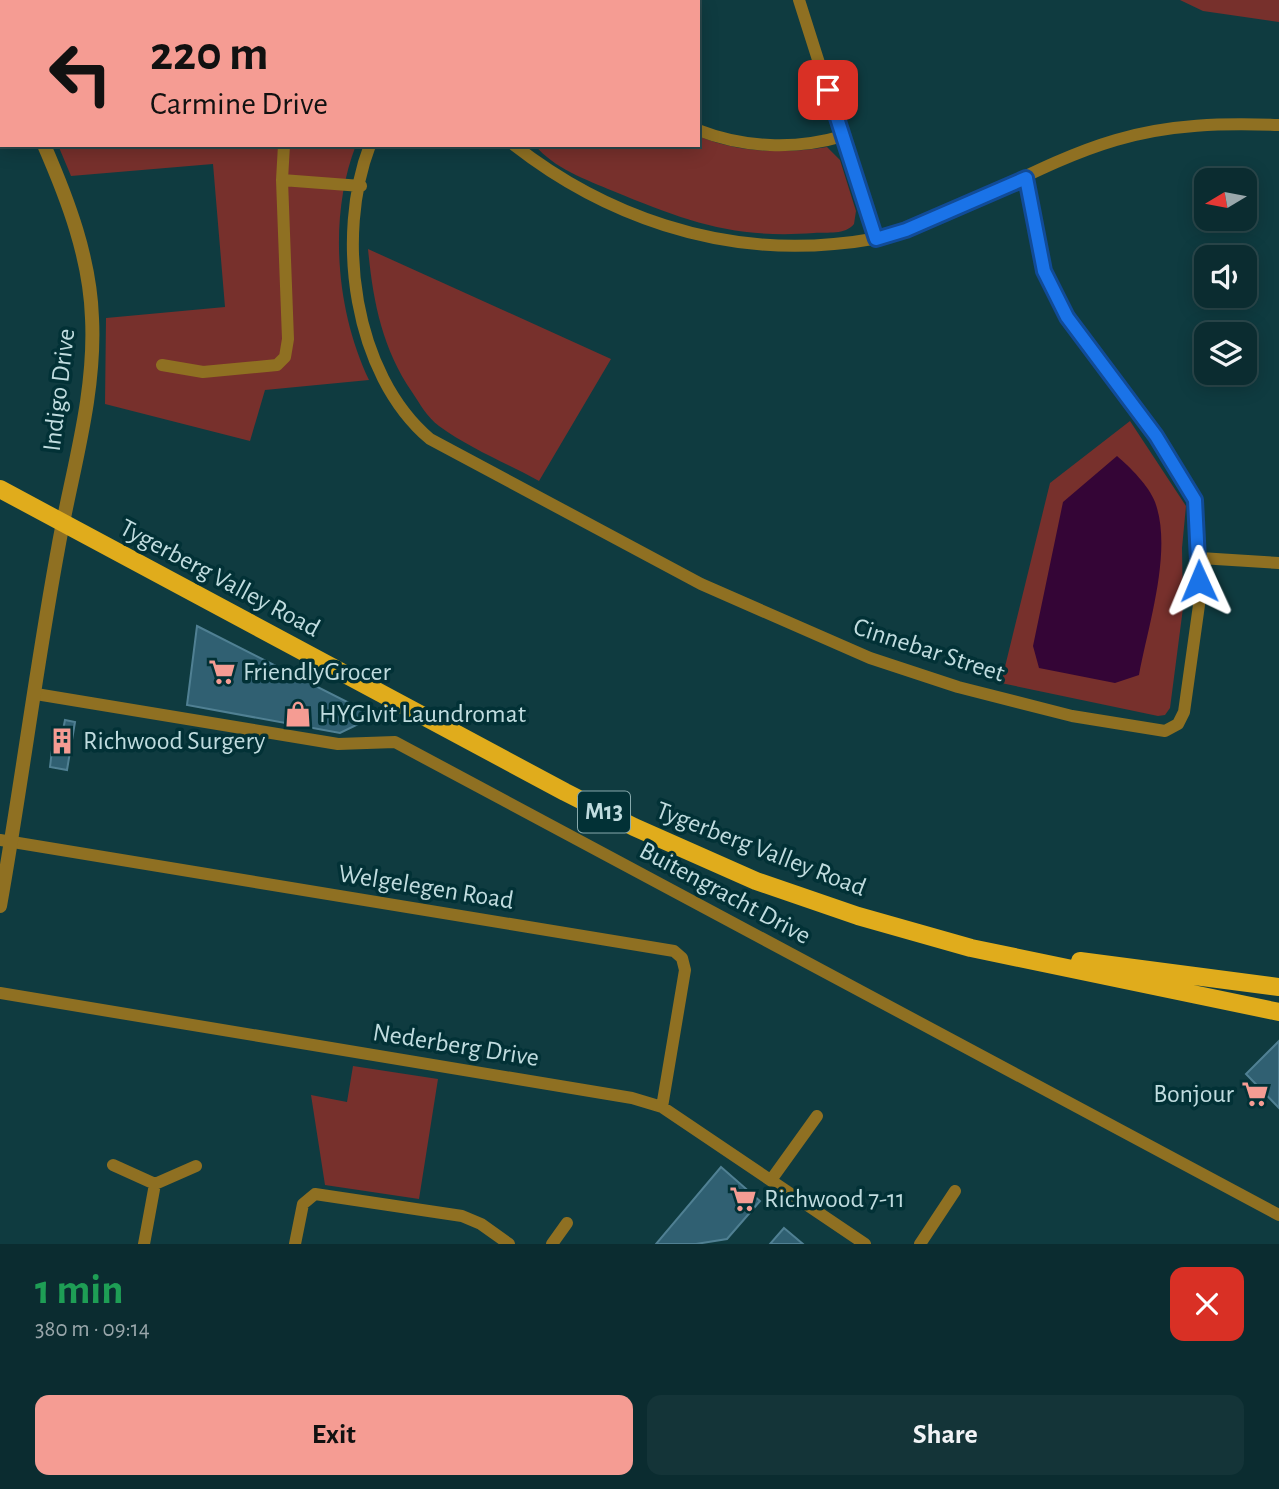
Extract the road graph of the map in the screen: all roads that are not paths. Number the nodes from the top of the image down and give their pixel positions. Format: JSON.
{"nodes":[{"id":1,"x":799,"y":0,"type":"edge"},
{"id":2,"x":1279,"y":125,"type":"edge"},
{"id":3,"x":700,"y":130,"type":"edge"},
{"id":4,"x":843,"y":136,"type":"junction"},
{"id":5,"x":45,"y":147,"type":"edge"},
{"id":6,"x":284,"y":147,"type":"edge"},
{"id":7,"x":370,"y":147,"type":"edge"},
{"id":8,"x":517,"y":147,"type":"edge"},
{"id":9,"x":1026,"y":178,"type":"junction"},
{"id":10,"x":282,"y":180,"type":"junction"},
{"id":11,"x":361,"y":186,"type":"junction"},
{"id":12,"x":876,"y":239,"type":"junction"},
{"id":13,"x":162,"y":365,"type":"dead end"},
{"id":14,"x":0,"y":489,"type":"edge"},
{"id":15,"x":63,"y":522,"type":"junction"},
{"id":16,"x":1200,"y":558,"type":"junction"},
{"id":17,"x":1279,"y":563,"type":"edge"},
{"id":18,"x":36,"y":694,"type":"junction"},
{"id":19,"x":6,"y":841,"type":"edge"},
{"id":20,"x":0,"y":906,"type":"edge"},
{"id":21,"x":996,"y":953,"type":"junction"},
{"id":22,"x":1279,"y":986,"type":"edge"},
{"id":23,"x":0,"y":993,"type":"edge"},
{"id":24,"x":1279,"y":1012,"type":"edge"},
{"id":25,"x":662,"y":1107,"type":"junction"},
{"id":26,"x":817,"y":1116,"type":"dead end"},
{"id":27,"x":113,"y":1165,"type":"dead end"},
{"id":28,"x":196,"y":1166,"type":"dead end"},
{"id":29,"x":771,"y":1180,"type":"junction"},
{"id":30,"x":155,"y":1184,"type":"junction"},
{"id":31,"x":955,"y":1191,"type":"dead end"},
{"id":32,"x":1279,"y":1215,"type":"edge"},
{"id":33,"x":567,"y":1223,"type":"dead end"},
{"id":34,"x":848,"y":1240,"type":"edge"},
{"id":35,"x":144,"y":1244,"type":"edge"},
{"id":36,"x":295,"y":1244,"type":"edge"},
{"id":37,"x":509,"y":1244,"type":"edge"},
{"id":38,"x":552,"y":1244,"type":"edge"},
{"id":39,"x":864,"y":1244,"type":"edge"},
{"id":40,"x":920,"y":1244,"type":"edge"}],
"edges":[{"from":1,"to":4,"type":"street"},
{"from":2,"to":9,"type":"street"},
{"from":3,"to":4,"type":"street"},
{"from":4,"to":12,"type":"street"},
{"from":5,"to":15,"type":"street","name":"Indigo Drive"},
{"from":6,"to":10,"type":"street"},
{"from":7,"to":11,"type":"street","name":"Cinnebar Street"},
{"from":8,"to":12,"type":"street"},
{"from":9,"to":12,"type":"street"},
{"from":9,"to":16,"type":"street","name":"Cinnebar Street"},
{"from":10,"to":11,"type":"street"},
{"from":10,"to":13,"type":"street"},
{"from":11,"to":16,"type":"street","name":"Cinnebar Street"},
{"from":14,"to":15,"type":"main road","name":"Tygerberg Valley Road","number":"M13"},
{"from":15,"to":18,"type":"street","name":"Indigo Drive"},
{"from":15,"to":21,"type":"main road","name":"Tygerberg Valley Road","number":"M13"},
{"from":16,"to":17,"type":"street"},
{"from":18,"to":19,"type":"street","name":"Indigo Drive"},
{"from":18,"to":32,"type":"street","name":"Buitengracht Drive"},
{"from":19,"to":20,"type":"street","name":"Indigo Drive"},
{"from":19,"to":25,"type":"street","name":"Welgelegen Road"},
{"from":21,"to":22,"type":"main road","name":"Tygerberg Valley Road","number":"M13"},
{"from":21,"to":24,"type":"main road","name":"Tygerberg Valley Road","number":"M13"},
{"from":23,"to":25,"type":"street","name":"Nederberg Drive"},
{"from":25,"to":29,"type":"street","name":"Nederberg Drive"},
{"from":26,"to":29,"type":"street"},
{"from":27,"to":30,"type":"street"},
{"from":28,"to":30,"type":"street"},
{"from":29,"to":34,"type":"street","name":"Nederberg Drive"},
{"from":30,"to":35,"type":"street"},
{"from":31,"to":40,"type":"street"},
{"from":33,"to":38,"type":"street"},
{"from":34,"to":39,"type":"street","name":"Nederberg Drive"},
{"from":36,"to":37,"type":"street"}]}
